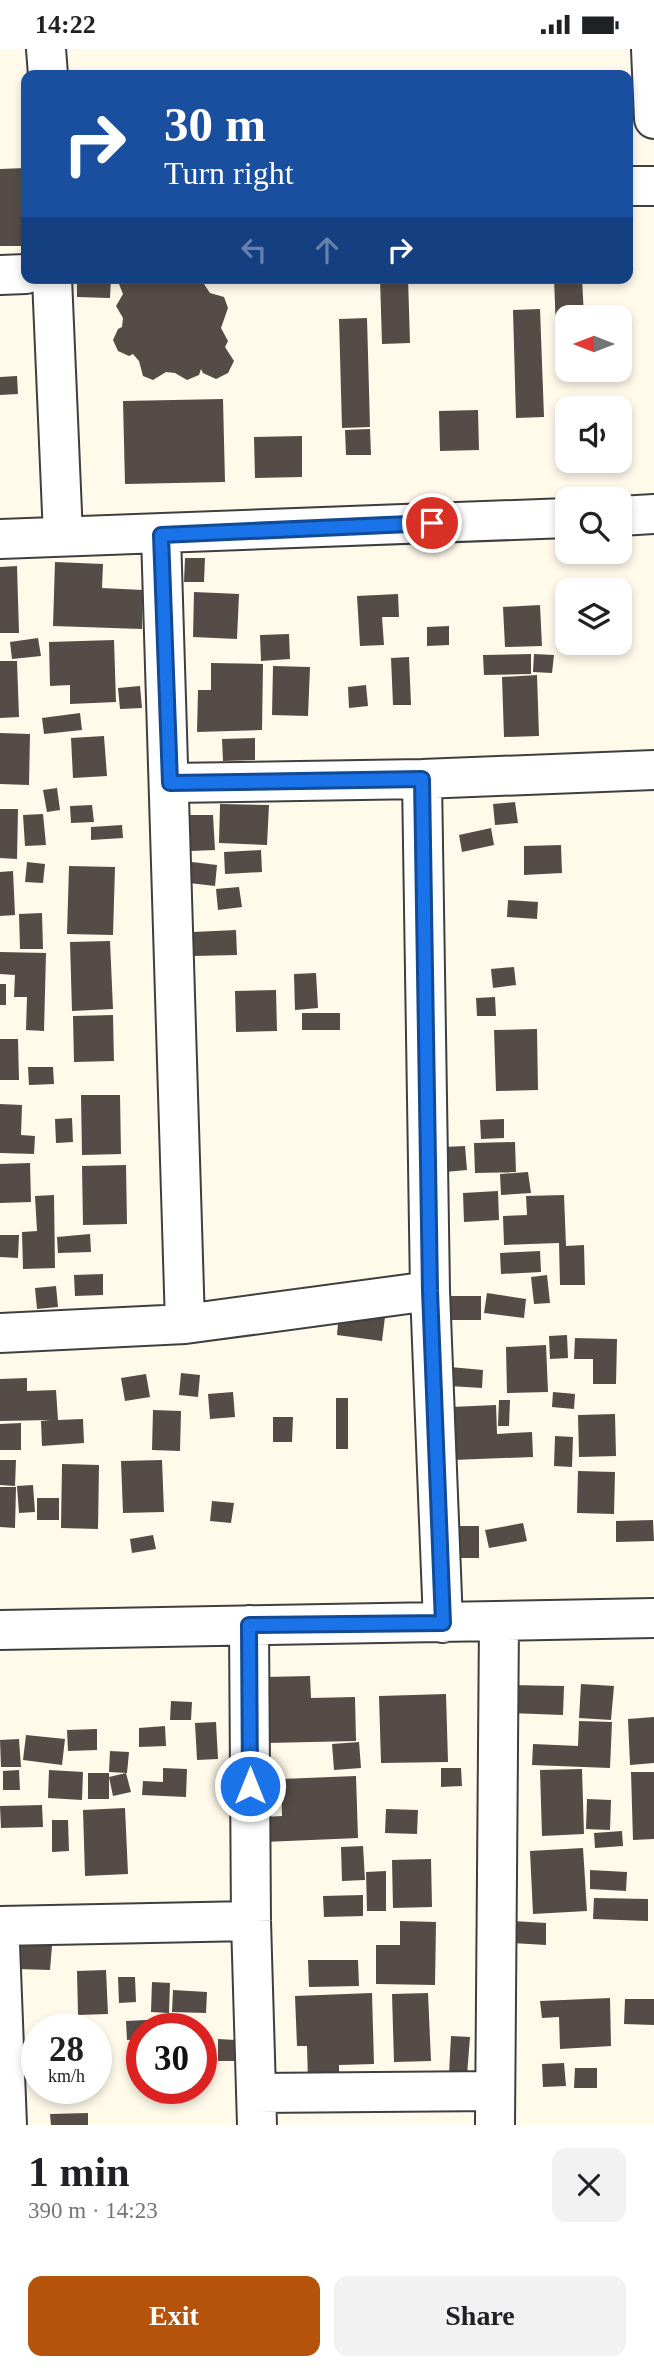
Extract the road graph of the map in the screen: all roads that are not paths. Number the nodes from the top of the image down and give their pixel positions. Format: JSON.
{"nodes":[{"id":1,"x":46,"y":49,"type":"edge"},
{"id":2,"x":651,"y":49,"type":"edge"},
{"id":3,"x":48,"y":70,"type":"edge"},
{"id":4,"x":654,"y":119,"type":"edge"},
{"id":5,"x":654,"y":186,"type":"edge"},
{"id":6,"x":633,"y":187,"type":"edge"},
{"id":7,"x":21,"y":274,"type":"edge"},
{"id":8,"x":0,"y":275,"type":"edge"},
{"id":9,"x":52,"y":284,"type":"edge"},
{"id":10,"x":654,"y":514,"type":"edge"},
{"id":11,"x":632,"y":515,"type":"edge"},
{"id":12,"x":555,"y":519,"type":"edge"},
{"id":13,"x":161,"y":535,"type":"junction"},
{"id":14,"x":63,"y":536,"type":"junction"},
{"id":15,"x":0,"y":539,"type":"edge"},
{"id":16,"x":654,"y":770,"type":"edge"},
{"id":17,"x":422,"y":779,"type":"junction"},
{"id":18,"x":170,"y":783,"type":"junction"},
{"id":19,"x":430,"y":1291,"type":"junction"},
{"id":20,"x":185,"y":1324,"type":"junction"},
{"id":21,"x":0,"y":1333,"type":"edge"},
{"id":22,"x":654,"y":1618,"type":"edge"},
{"id":23,"x":499,"y":1622,"type":"junction"},
{"id":24,"x":443,"y":1623,"type":"junction"},
{"id":25,"x":249,"y":1625,"type":"junction"},
{"id":26,"x":0,"y":1630,"type":"edge"},
{"id":27,"x":251,"y":1921,"type":"junction"},
{"id":28,"x":0,"y":1926,"type":"edge"},
{"id":29,"x":0,"y":1945,"type":"edge"},
{"id":30,"x":495,"y":2108,"type":"edge"},
{"id":31,"x":257,"y":2109,"type":"edge"},
{"id":32,"x":7,"y":2125,"type":"edge"}],
"edges":[{"from":1,"to":3,"type":"street"},
{"from":2,"to":4,"type":"street"},
{"from":5,"to":6,"type":"street"},
{"from":7,"to":8,"type":"street"},
{"from":9,"to":14,"type":"street"},
{"from":10,"to":11,"type":"street"},
{"from":12,"to":13,"type":"street"},
{"from":13,"to":14,"type":"street"},
{"from":13,"to":18,"type":"street"},
{"from":14,"to":15,"type":"street"},
{"from":16,"to":17,"type":"street"},
{"from":17,"to":18,"type":"street"},
{"from":17,"to":19,"type":"street"},
{"from":18,"to":20,"type":"street"},
{"from":19,"to":20,"type":"street"},
{"from":19,"to":24,"type":"street"},
{"from":20,"to":21,"type":"street"},
{"from":22,"to":23,"type":"street"},
{"from":23,"to":24,"type":"street"},
{"from":23,"to":30,"type":"street"},
{"from":24,"to":25,"type":"street"},
{"from":25,"to":26,"type":"street"},
{"from":25,"to":27,"type":"street"},
{"from":27,"to":28,"type":"street"},
{"from":27,"to":31,"type":"street"},
{"from":29,"to":32,"type":"street"},
{"from":30,"to":31,"type":"street"}]}
